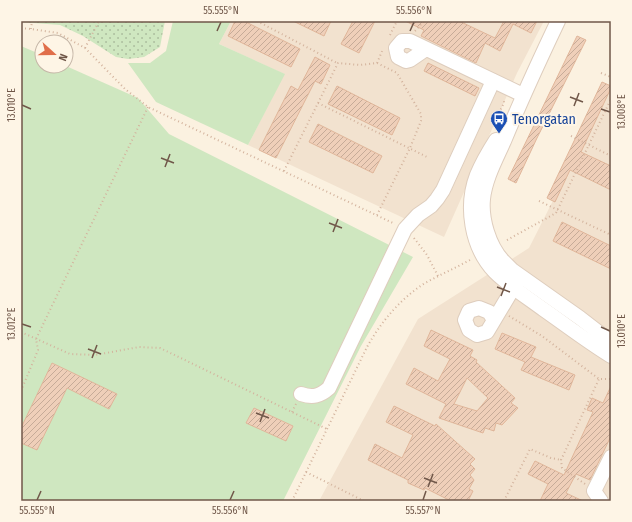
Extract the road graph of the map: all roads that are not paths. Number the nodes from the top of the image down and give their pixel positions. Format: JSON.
{"nodes":[{"id":1,"x":558,"y":21,"type":"edge"},
{"id":2,"x":426,"y":49,"type":"dead end"},
{"id":3,"x":493,"y":81,"type":"junction"},
{"id":4,"x":523,"y":95,"type":"junction"},
{"id":5,"x":517,"y":282,"type":"junction"},
{"id":6,"x":496,"y":315,"type":"road end"},
{"id":7,"x":611,"y":342,"type":"edge"},
{"id":8,"x":611,"y":356,"type":"edge"},
{"id":9,"x":301,"y":394,"type":"dead end"},
{"id":10,"x":611,"y":457,"type":"edge"},
{"id":11,"x":597,"y":496,"type":"edge"}],
"edges":[{"from":1,"to":4,"type":"street"},
{"from":2,"to":3,"type":"street"},
{"from":3,"to":4,"type":"street"},
{"from":3,"to":9,"type":"street"},
{"from":4,"to":5,"type":"street"},
{"from":5,"to":6,"type":"street"},
{"from":5,"to":7,"type":"street"},
{"from":5,"to":8,"type":"street"},
{"from":10,"to":11,"type":"street"}]}
